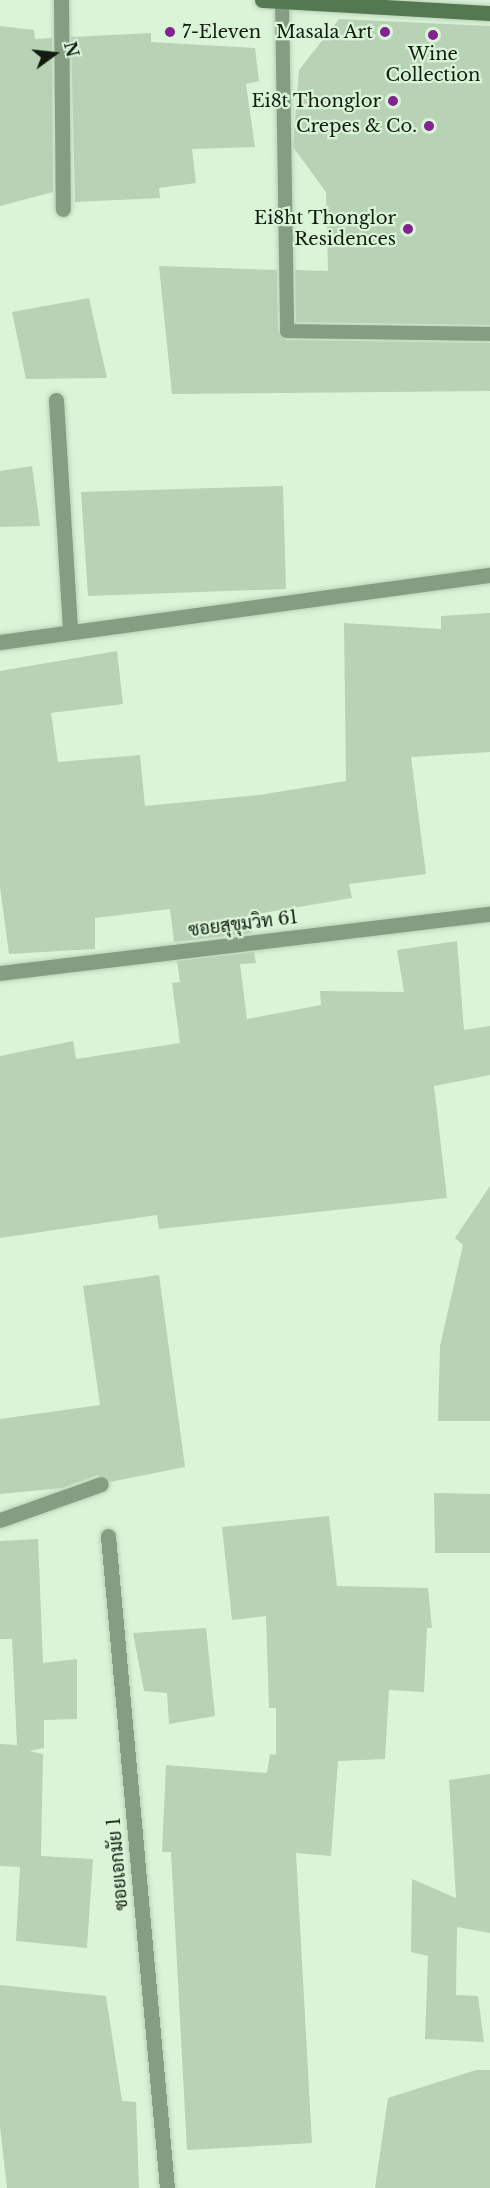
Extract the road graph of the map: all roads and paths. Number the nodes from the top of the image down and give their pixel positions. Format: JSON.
{"nodes":[{"id":1,"x":61,"y":0,"type":"edge"},
{"id":2,"x":262,"y":0,"type":"edge"},
{"id":3,"x":282,"y":1,"type":"edge"},
{"id":4,"x":490,"y":13,"type":"edge"},
{"id":5,"x":63,"y":209,"type":"dead end"},
{"id":6,"x":490,"y":334,"type":"edge"},
{"id":7,"x":56,"y":400,"type":"dead end"},
{"id":8,"x":490,"y":575,"type":"edge"},
{"id":9,"x":70,"y":632,"type":"junction"},
{"id":10,"x":0,"y":642,"type":"edge"},
{"id":11,"x":490,"y":914,"type":"edge"},
{"id":12,"x":0,"y":973,"type":"edge"},
{"id":13,"x":101,"y":1484,"type":"dead end"},
{"id":14,"x":0,"y":1520,"type":"edge"},
{"id":15,"x":108,"y":1536,"type":"dead end"},
{"id":16,"x":167,"y":2188,"type":"edge"}],
"edges":[{"from":1,"to":5,"type":"street"},
{"from":2,"to":3,"type":"main road"},
{"from":3,"to":4,"type":"main road"},
{"from":3,"to":6,"type":"lane"},
{"from":7,"to":9,"type":"street"},
{"from":8,"to":9,"type":"street"},
{"from":9,"to":10,"type":"street"},
{"from":11,"to":12,"type":"street","name":"ซอยสุขุมวิท 61"},
{"from":13,"to":14,"type":"street"},
{"from":15,"to":16,"type":"street","name":"ซอยเอกมัย 1"}]}
